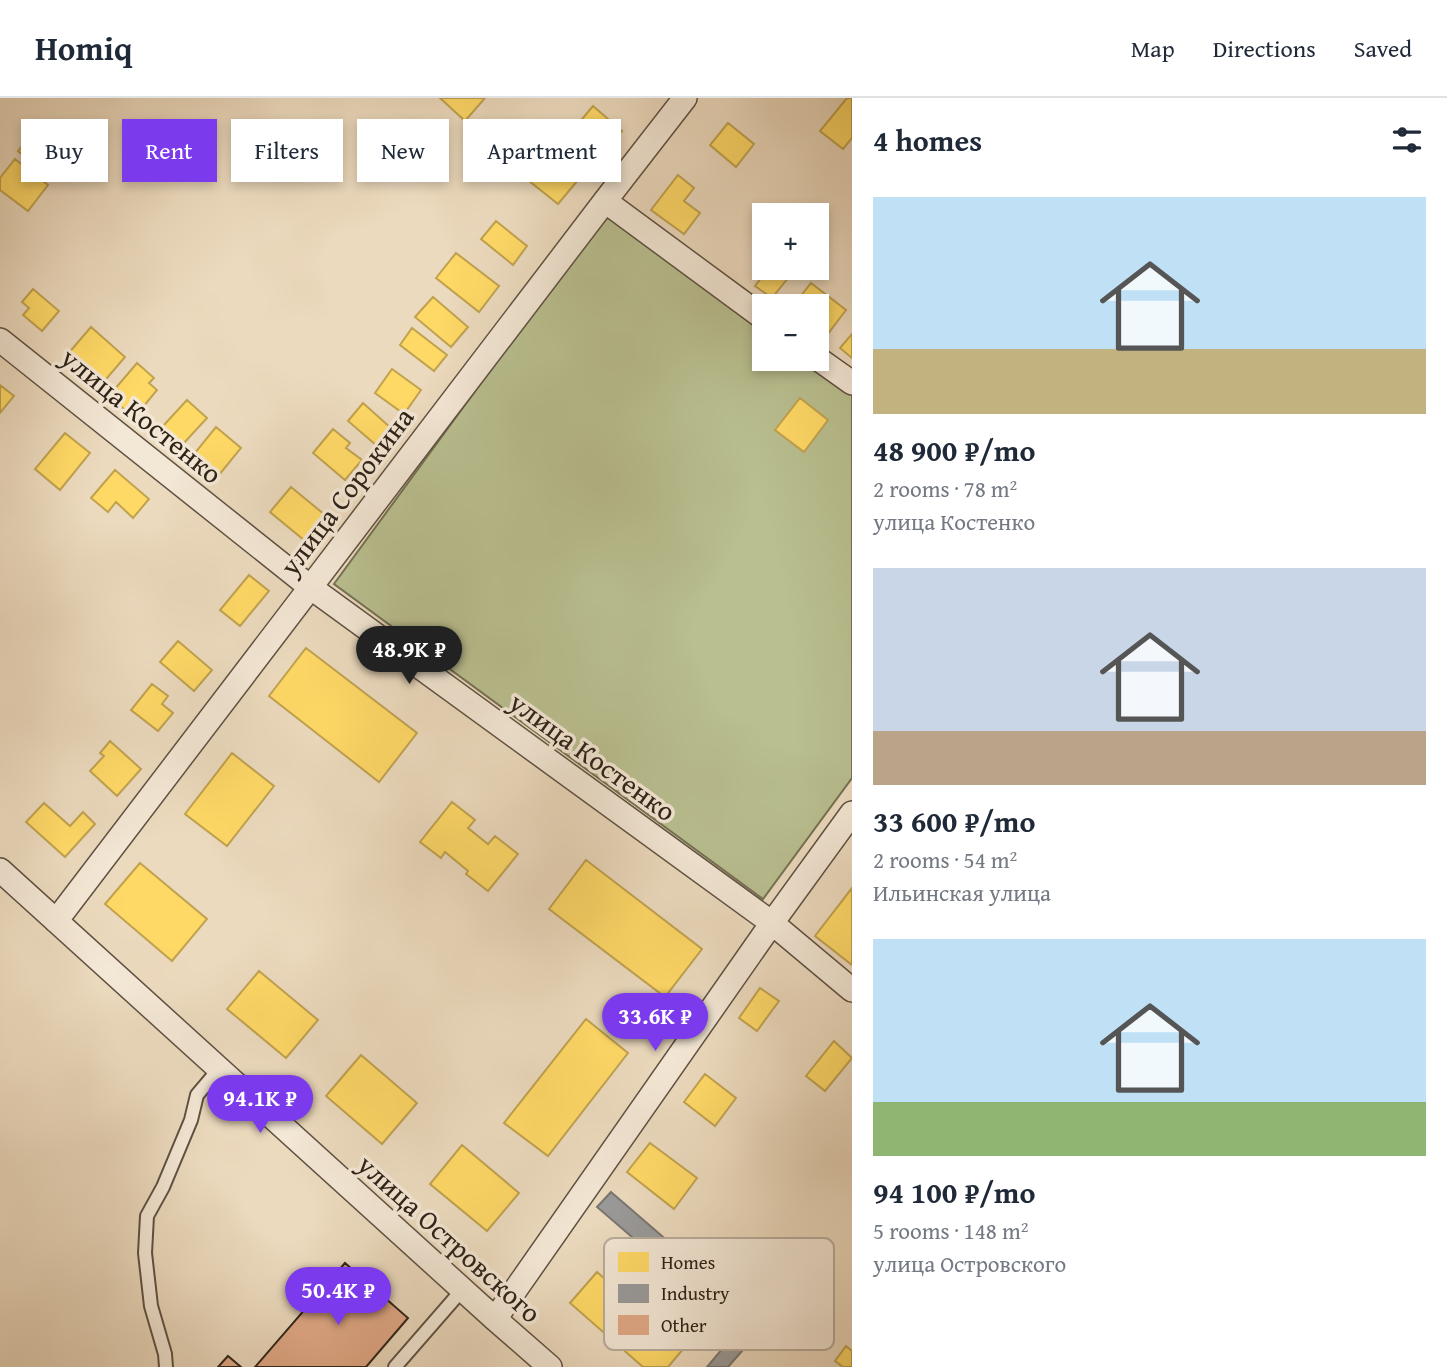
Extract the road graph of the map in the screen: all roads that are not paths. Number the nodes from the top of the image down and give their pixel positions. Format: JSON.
{"nodes":[{"id":1,"x":685,"y":98,"type":"edge"},
{"id":2,"x":605,"y":201,"type":"junction"},
{"id":3,"x":752,"y":309,"type":"edge"},
{"id":4,"x":0,"y":340,"type":"edge"},
{"id":5,"x":829,"y":367,"type":"edge"},
{"id":6,"x":852,"y":383,"type":"edge"},
{"id":7,"x":310,"y":587,"type":"junction"},
{"id":8,"x":852,"y":813,"type":"edge"},
{"id":9,"x":0,"y":870,"type":"edge"},
{"id":10,"x":56,"y":921,"type":"junction"},
{"id":11,"x":772,"y":923,"type":"junction"},
{"id":12,"x":852,"y":990,"type":"edge"},
{"id":13,"x":219,"y":1069,"type":"junction"},
{"id":14,"x":462,"y":1290,"type":"junction"},
{"id":15,"x":495,"y":1320,"type":"junction"},
{"id":16,"x":166,"y":1367,"type":"edge"},
{"id":17,"x":396,"y":1367,"type":"edge"},
{"id":18,"x":550,"y":1367,"type":"edge"}],
"edges":[{"from":1,"to":2,"type":"street","name":"улица Сорокина"},
{"from":2,"to":3,"type":"street"},
{"from":2,"to":7,"type":"street","name":"улица Сорокина"},
{"from":4,"to":7,"type":"street","name":"улица Костенко"},
{"from":5,"to":6,"type":"street"},
{"from":7,"to":10,"type":"street","name":"улица Сорокина"},
{"from":7,"to":11,"type":"street","name":"улица Костенко"},
{"from":8,"to":11,"type":"street"},
{"from":9,"to":10,"type":"street","name":"улица Островского"},
{"from":10,"to":13,"type":"street","name":"улица Островского"},
{"from":11,"to":12,"type":"street","name":"улица Костенко"},
{"from":11,"to":15,"type":"street"},
{"from":13,"to":14,"type":"street","name":"улица Островского"},
{"from":13,"to":16,"type":"lane"},
{"from":14,"to":15,"type":"street","name":"улица Островского"},
{"from":14,"to":17,"type":"lane"},
{"from":15,"to":18,"type":"street","name":"улица Островского"}]}
